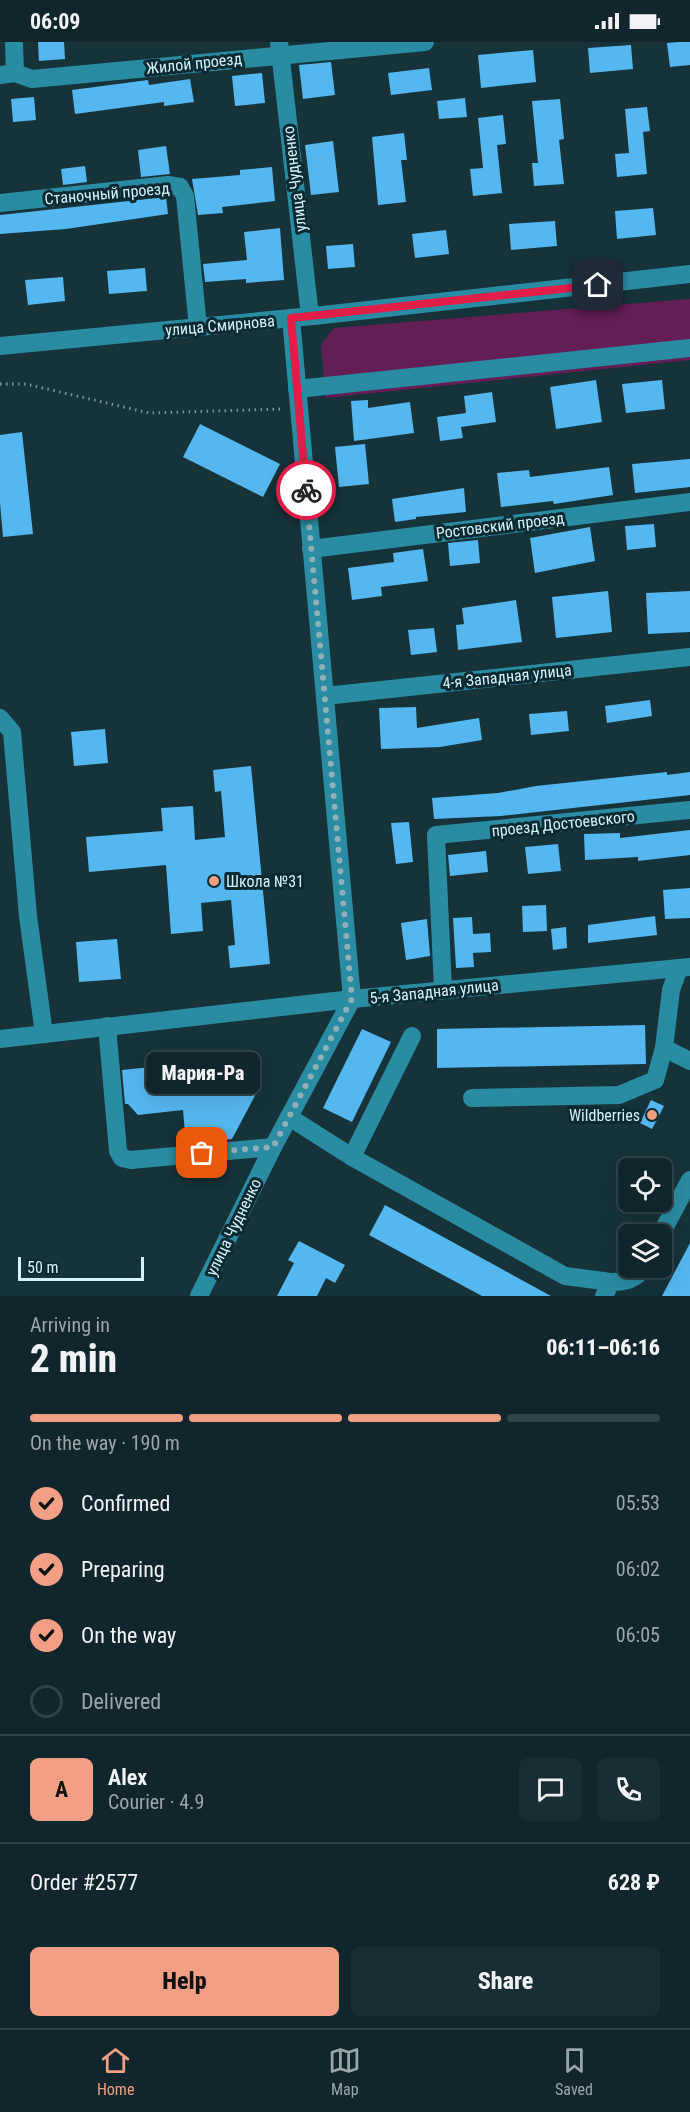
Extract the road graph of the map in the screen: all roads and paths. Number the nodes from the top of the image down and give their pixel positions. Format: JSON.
{"nodes":[{"id":1,"x":14,"y":42,"type":"edge"},
{"id":2,"x":425,"y":42,"type":"edge"},
{"id":3,"x":280,"y":48,"type":"edge"},
{"id":4,"x":7,"y":74,"type":"edge"},
{"id":5,"x":0,"y":203,"type":"edge"},
{"id":6,"x":690,"y":274,"type":"edge"},
{"id":7,"x":310,"y":316,"type":"junction"},
{"id":8,"x":291,"y":318,"type":"junction"},
{"id":9,"x":198,"y":327,"type":"junction"},
{"id":10,"x":0,"y":346,"type":"edge"},
{"id":11,"x":690,"y":348,"type":"edge"},
{"id":12,"x":0,"y":384,"type":"edge"},
{"id":13,"x":297,"y":389,"type":"junction"},
{"id":14,"x":299,"y":409,"type":"junction"},
{"id":15,"x":690,"y":502,"type":"edge"},
{"id":16,"x":311,"y":549,"type":"junction"},
{"id":17,"x":690,"y":657,"type":"edge"},
{"id":18,"x":325,"y":696,"type":"junction"},
{"id":19,"x":0,"y":718,"type":"edge"},
{"id":20,"x":690,"y":810,"type":"edge"},
{"id":21,"x":685,"y":968,"type":"edge"},
{"id":22,"x":443,"y":990,"type":"junction"},
{"id":23,"x":352,"y":999,"type":"junction"},
{"id":24,"x":107,"y":1026,"type":"junction"},
{"id":25,"x":44,"y":1034,"type":"junction"},
{"id":26,"x":412,"y":1036,"type":"dead end"},
{"id":27,"x":0,"y":1039,"type":"edge"},
{"id":28,"x":664,"y":1048,"type":"junction"},
{"id":29,"x":690,"y":1061,"type":"edge"},
{"id":30,"x":471,"y":1098,"type":"dead end"},
{"id":31,"x":289,"y":1117,"type":"junction"},
{"id":32,"x":273,"y":1147,"type":"junction"},
{"id":33,"x":352,"y":1157,"type":"junction"},
{"id":34,"x":690,"y":1180,"type":"edge"},
{"id":35,"x":666,"y":1224,"type":"edge"},
{"id":36,"x":631,"y":1278,"type":"edge"},
{"id":37,"x":607,"y":1289,"type":"edge"},
{"id":38,"x":199,"y":1296,"type":"edge"}],
"edges":[{"from":1,"to":4,"type":"street"},
{"from":2,"to":3,"type":"street","name":"Жилой проезд"},
{"from":3,"to":4,"type":"street","name":"Жилой проезд"},
{"from":3,"to":7,"type":"street","name":"улица Чудненко"},
{"from":5,"to":9,"type":"street","name":"Станочный проезд"},
{"from":6,"to":7,"type":"street","name":"улица Смирнова"},
{"from":7,"to":8,"type":"street","name":"улица Смирнова"},
{"from":8,"to":9,"type":"street","name":"улица Смирнова"},
{"from":8,"to":13,"type":"street"},
{"from":9,"to":10,"type":"street","name":"улица Смирнова"},
{"from":11,"to":13,"type":"street"},
{"from":12,"to":14,"type":"path"},
{"from":13,"to":14,"type":"street"},
{"from":14,"to":16,"type":"street"},
{"from":15,"to":16,"type":"street","name":"Ростовский проезд"},
{"from":16,"to":18,"type":"street"},
{"from":17,"to":18,"type":"street","name":"4-я Западная улица"},
{"from":18,"to":23,"type":"street"},
{"from":19,"to":25,"type":"street"},
{"from":20,"to":22,"type":"street","name":"проезд Достоевского"},
{"from":21,"to":22,"type":"street","name":"5-я Западная улица"},
{"from":21,"to":28,"type":"street"},
{"from":22,"to":23,"type":"street","name":"5-я Западная улица"},
{"from":23,"to":24,"type":"street","name":"5-я Западная улица"},
{"from":23,"to":31,"type":"street","name":"улица Чудненко"},
{"from":24,"to":25,"type":"street","name":"5-я Западная улица"},
{"from":24,"to":32,"type":"street"},
{"from":25,"to":27,"type":"street","name":"5-я Западная улица"},
{"from":26,"to":33,"type":"street"},
{"from":28,"to":29,"type":"street"},
{"from":28,"to":30,"type":"street"},
{"from":31,"to":32,"type":"street","name":"улица Чудненко"},
{"from":31,"to":33,"type":"street"},
{"from":32,"to":38,"type":"street","name":"улица Чудненко"},
{"from":33,"to":37,"type":"street"},
{"from":34,"to":35,"type":"street"},
{"from":36,"to":37,"type":"street"}]}
